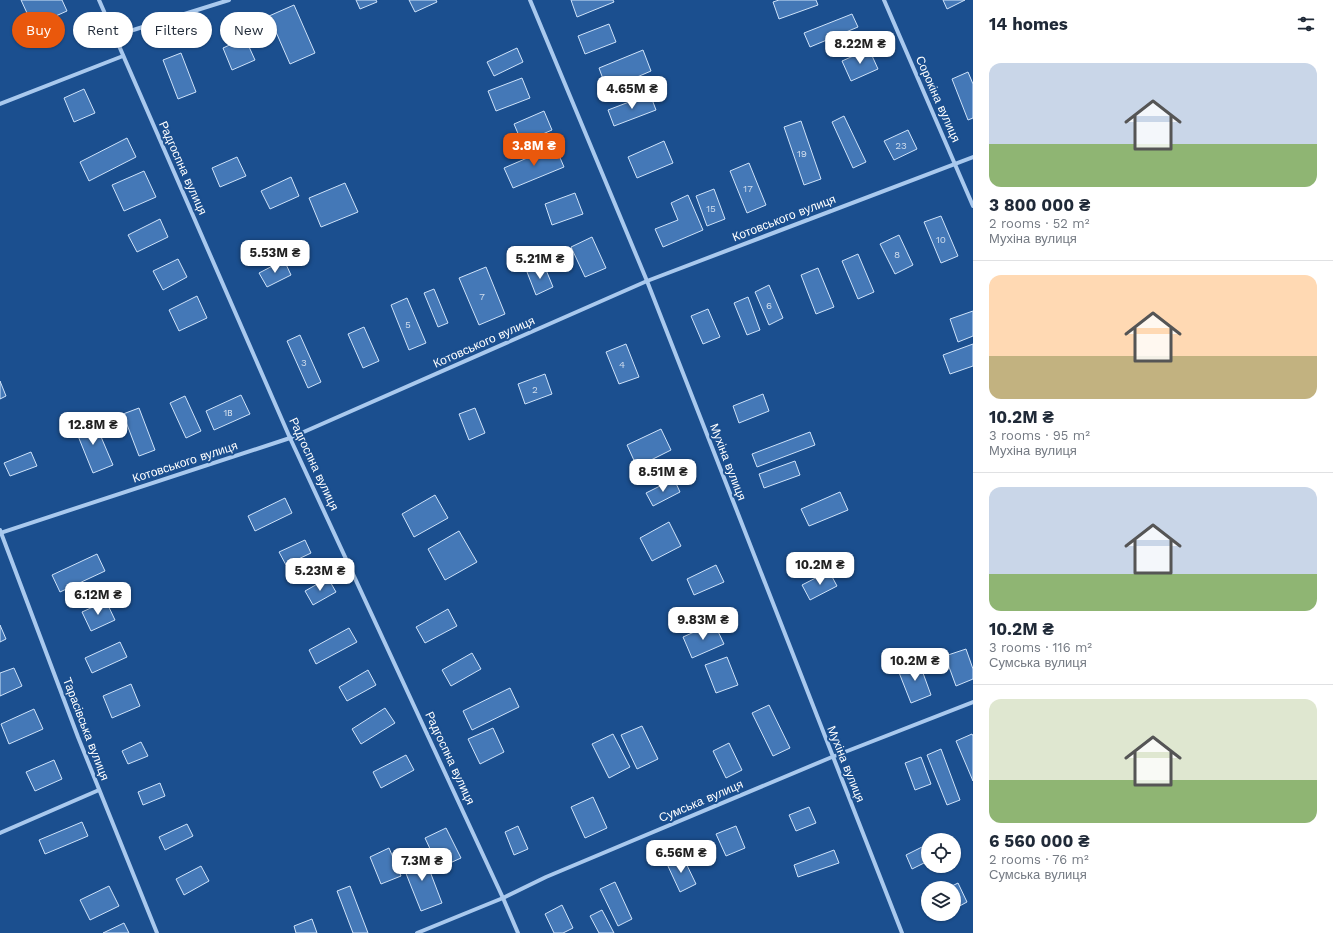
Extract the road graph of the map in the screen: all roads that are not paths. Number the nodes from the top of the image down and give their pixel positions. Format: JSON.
{"nodes":[{"id":1,"x":99,"y":0,"type":"edge"},
{"id":2,"x":229,"y":0,"type":"edge"},
{"id":3,"x":530,"y":0,"type":"edge"},
{"id":4,"x":884,"y":0,"type":"edge"},
{"id":5,"x":104,"y":12,"type":"edge"},
{"id":6,"x":133,"y":30,"type":"edge"},
{"id":7,"x":119,"y":48,"type":"edge"},
{"id":8,"x":123,"y":56,"type":"junction"},
{"id":9,"x":0,"y":104,"type":"edge"},
{"id":10,"x":973,"y":158,"type":"edge"},
{"id":11,"x":955,"y":164,"type":"junction"},
{"id":12,"x":973,"y":206,"type":"edge"},
{"id":13,"x":647,"y":281,"type":"junction"},
{"id":14,"x":290,"y":438,"type":"junction"},
{"id":15,"x":1,"y":532,"type":"edge"},
{"id":16,"x":973,"y":702,"type":"edge"},
{"id":17,"x":832,"y":757,"type":"junction"},
{"id":18,"x":99,"y":790,"type":"junction"},
{"id":19,"x":0,"y":833,"type":"edge"},
{"id":20,"x":503,"y":898,"type":"junction"},
{"id":21,"x":157,"y":933,"type":"edge"},
{"id":22,"x":417,"y":933,"type":"edge"},
{"id":23,"x":518,"y":933,"type":"edge"},
{"id":24,"x":902,"y":933,"type":"edge"}],
"edges":[{"from":1,"to":5,"type":"street","name":"Радгоспна вулиця"},
{"from":2,"to":6,"type":"street"},
{"from":3,"to":13,"type":"street","name":"Мухіна вулиця"},
{"from":4,"to":11,"type":"street","name":"Сорокіна вулиця"},
{"from":7,"to":8,"type":"street","name":"Радгоспна вулиця"},
{"from":8,"to":9,"type":"street"},
{"from":8,"to":14,"type":"street","name":"Радгоспна вулиця"},
{"from":10,"to":11,"type":"street","name":"Котовського вулиця"},
{"from":11,"to":12,"type":"street","name":"Сорокіна вулиця"},
{"from":11,"to":13,"type":"street","name":"Котовського вулиця"},
{"from":13,"to":14,"type":"street","name":"Котовського вулиця"},
{"from":13,"to":17,"type":"street","name":"Мухіна вулиця"},
{"from":14,"to":15,"type":"street","name":"Котовського вулиця"},
{"from":14,"to":20,"type":"street","name":"Радгоспна вулиця"},
{"from":15,"to":18,"type":"street","name":"Тарасівська вулиця"},
{"from":16,"to":17,"type":"street","name":"Сумська вулиця"},
{"from":17,"to":20,"type":"street","name":"Сумська вулиця"},
{"from":17,"to":24,"type":"street","name":"Мухіна вулиця"},
{"from":18,"to":19,"type":"street"},
{"from":18,"to":21,"type":"street","name":"Тарасівська вулиця"},
{"from":20,"to":22,"type":"street","name":"Сумська вулиця"},
{"from":20,"to":23,"type":"street","name":"Радгоспна вулиця"}]}
